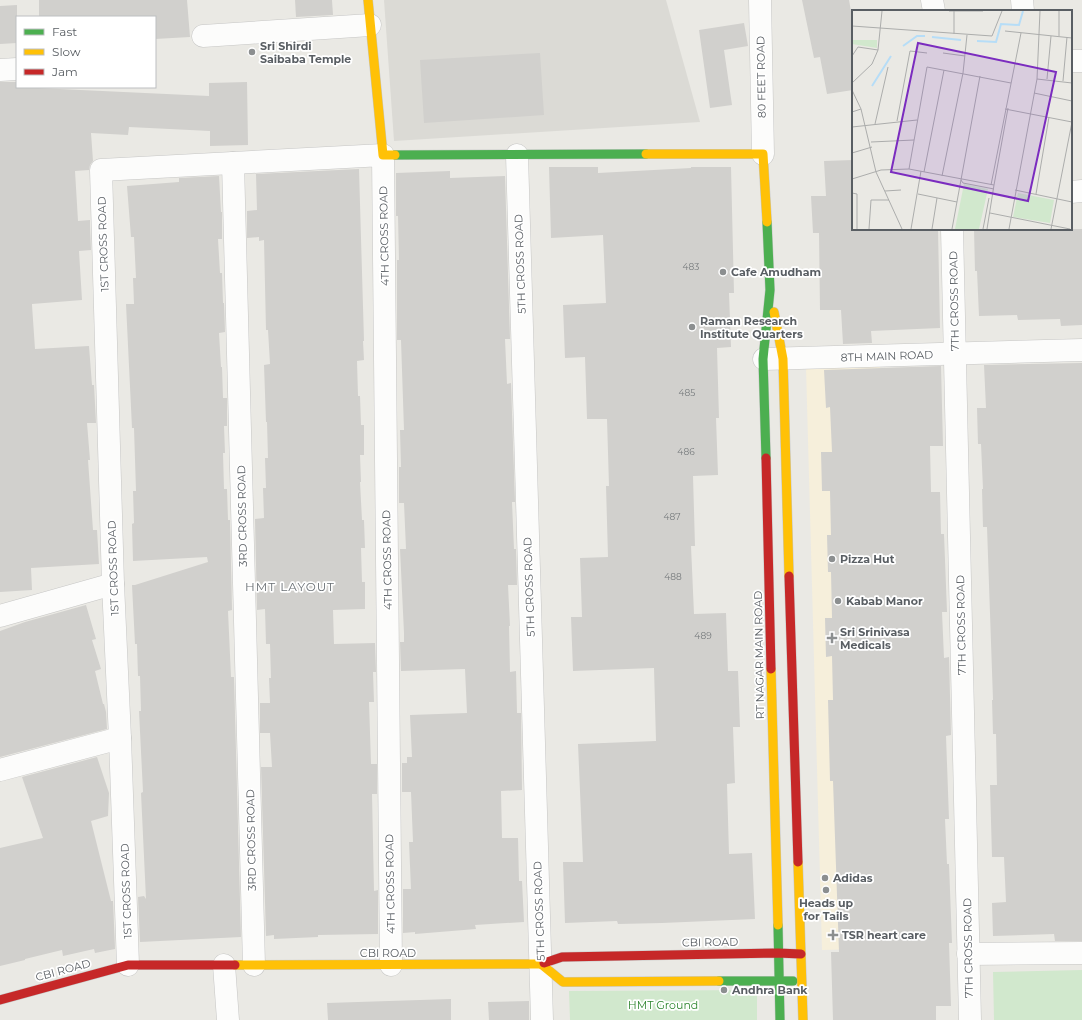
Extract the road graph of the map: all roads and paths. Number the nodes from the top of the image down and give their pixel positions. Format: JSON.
{"nodes":[{"id":1,"x":368,"y":0,"type":"edge"},
{"id":2,"x":760,"y":0,"type":"edge"},
{"id":3,"x":932,"y":0,"type":"edge"},
{"id":4,"x":1022,"y":0,"type":"edge"},
{"id":5,"x":934,"y":10,"type":"edge"},
{"id":6,"x":1023,"y":10,"type":"edge"},
{"id":7,"x":370,"y":25,"type":"junction"},
{"id":8,"x":203,"y":36,"type":"dead end"},
{"id":9,"x":16,"y":69,"type":"edge"},
{"id":10,"x":0,"y":70,"type":"edge"},
{"id":11,"x":763,"y":154,"type":"junction"},
{"id":12,"x":383,"y":155,"type":"junction"},
{"id":13,"x":517,"y":155,"type":"junction"},
{"id":14,"x":233,"y":163,"type":"junction"},
{"id":15,"x":1082,"y":191,"type":"edge"},
{"id":16,"x":1072,"y":192,"type":"edge"},
{"id":17,"x":952,"y":230,"type":"edge"},
{"id":18,"x":770,"y":290,"type":"junction"},
{"id":19,"x":1082,"y":350,"type":"edge"},
{"id":20,"x":955,"y":354,"type":"junction"},
{"id":21,"x":773,"y":359,"type":"junction"},
{"id":22,"x":113,"y":584,"type":"junction"},
{"id":23,"x":0,"y":616,"type":"edge"},
{"id":24,"x":120,"y":738,"type":"junction"},
{"id":25,"x":0,"y":770,"type":"edge"},
{"id":26,"x":1082,"y":952,"type":"edge"},
{"id":27,"x":778,"y":953,"type":"junction"},
{"id":28,"x":801,"y":954,"type":"junction"},
{"id":29,"x":968,"y":954,"type":"junction"},
{"id":30,"x":541,"y":964,"type":"junction"},
{"id":31,"x":128,"y":965,"type":"junction"},
{"id":32,"x":224,"y":965,"type":"junction"},
{"id":33,"x":254,"y":965,"type":"junction"},
{"id":34,"x":391,"y":965,"type":"junction"},
{"id":35,"x":778,"y":980,"type":"junction"},
{"id":36,"x":801,"y":981,"type":"junction"},
{"id":37,"x":0,"y":1000,"type":"edge"},
{"id":38,"x":228,"y":1020,"type":"edge"},
{"id":39,"x":542,"y":1020,"type":"edge"},
{"id":40,"x":780,"y":1020,"type":"edge"},
{"id":41,"x":803,"y":1020,"type":"edge"},
{"id":42,"x":970,"y":1020,"type":"edge"}],
"edges":[{"from":1,"to":7,"type":"street"},
{"from":2,"to":11,"type":"street","name":"80 FEET ROAD"},
{"from":3,"to":5,"type":"street"},
{"from":4,"to":6,"type":"street"},
{"from":7,"to":8,"type":"street"},
{"from":7,"to":12,"type":"street"},
{"from":9,"to":10,"type":"street"},
{"from":11,"to":13,"type":"street"},
{"from":11,"to":18,"type":"street","name":"RT NAGAR MAIN ROAD"},
{"from":12,"to":13,"type":"street"},
{"from":12,"to":14,"type":"street"},
{"from":12,"to":34,"type":"street","name":"4TH CROSS ROAD"},
{"from":13,"to":30,"type":"street","name":"5TH CROSS ROAD"},
{"from":14,"to":22,"type":"street","name":"1ST CROSS ROAD"},
{"from":14,"to":33,"type":"street","name":"3RD CROSS ROAD"},
{"from":15,"to":16,"type":"street"},
{"from":17,"to":20,"type":"street","name":"7TH CROSS ROAD"},
{"from":18,"to":21,"type":"street","name":"RT NAGAR MAIN ROAD"},
{"from":18,"to":21,"type":"street","name":"RT NAGAR MAIN ROAD"},
{"from":19,"to":20,"type":"street","name":"8TH MAIN ROAD"},
{"from":20,"to":21,"type":"street","name":"8TH MAIN ROAD"},
{"from":20,"to":29,"type":"street","name":"7TH CROSS ROAD"},
{"from":21,"to":27,"type":"street","name":"RT NAGAR MAIN ROAD"},
{"from":21,"to":28,"type":"street","name":"RT NAGAR MAIN ROAD"},
{"from":22,"to":23,"type":"street"},
{"from":22,"to":24,"type":"street","name":"1ST CROSS ROAD"},
{"from":24,"to":25,"type":"street"},
{"from":24,"to":31,"type":"street","name":"1ST CROSS ROAD"},
{"from":26,"to":29,"type":"street"},
{"from":27,"to":28,"type":"street","name":"CBI ROAD"},
{"from":27,"to":30,"type":"street","name":"CBI ROAD"},
{"from":27,"to":35,"type":"street","name":"RT NAGAR MAIN ROAD"},
{"from":28,"to":36,"type":"street","name":"RT NAGAR MAIN ROAD"},
{"from":29,"to":42,"type":"street","name":"7TH CROSS ROAD"},
{"from":30,"to":34,"type":"street","name":"CBI ROAD"},
{"from":30,"to":35,"type":"street"},
{"from":30,"to":39,"type":"street","name":"5TH CROSS ROAD"},
{"from":31,"to":32,"type":"street","name":"CBI ROAD"},
{"from":31,"to":37,"type":"street","name":"CBI ROAD"},
{"from":32,"to":33,"type":"street","name":"CBI ROAD"},
{"from":32,"to":38,"type":"street"},
{"from":33,"to":34,"type":"street","name":"CBI ROAD"},
{"from":35,"to":36,"type":"street"},
{"from":35,"to":40,"type":"street","name":"RT NAGAR MAIN ROAD"},
{"from":36,"to":41,"type":"street"}]}
